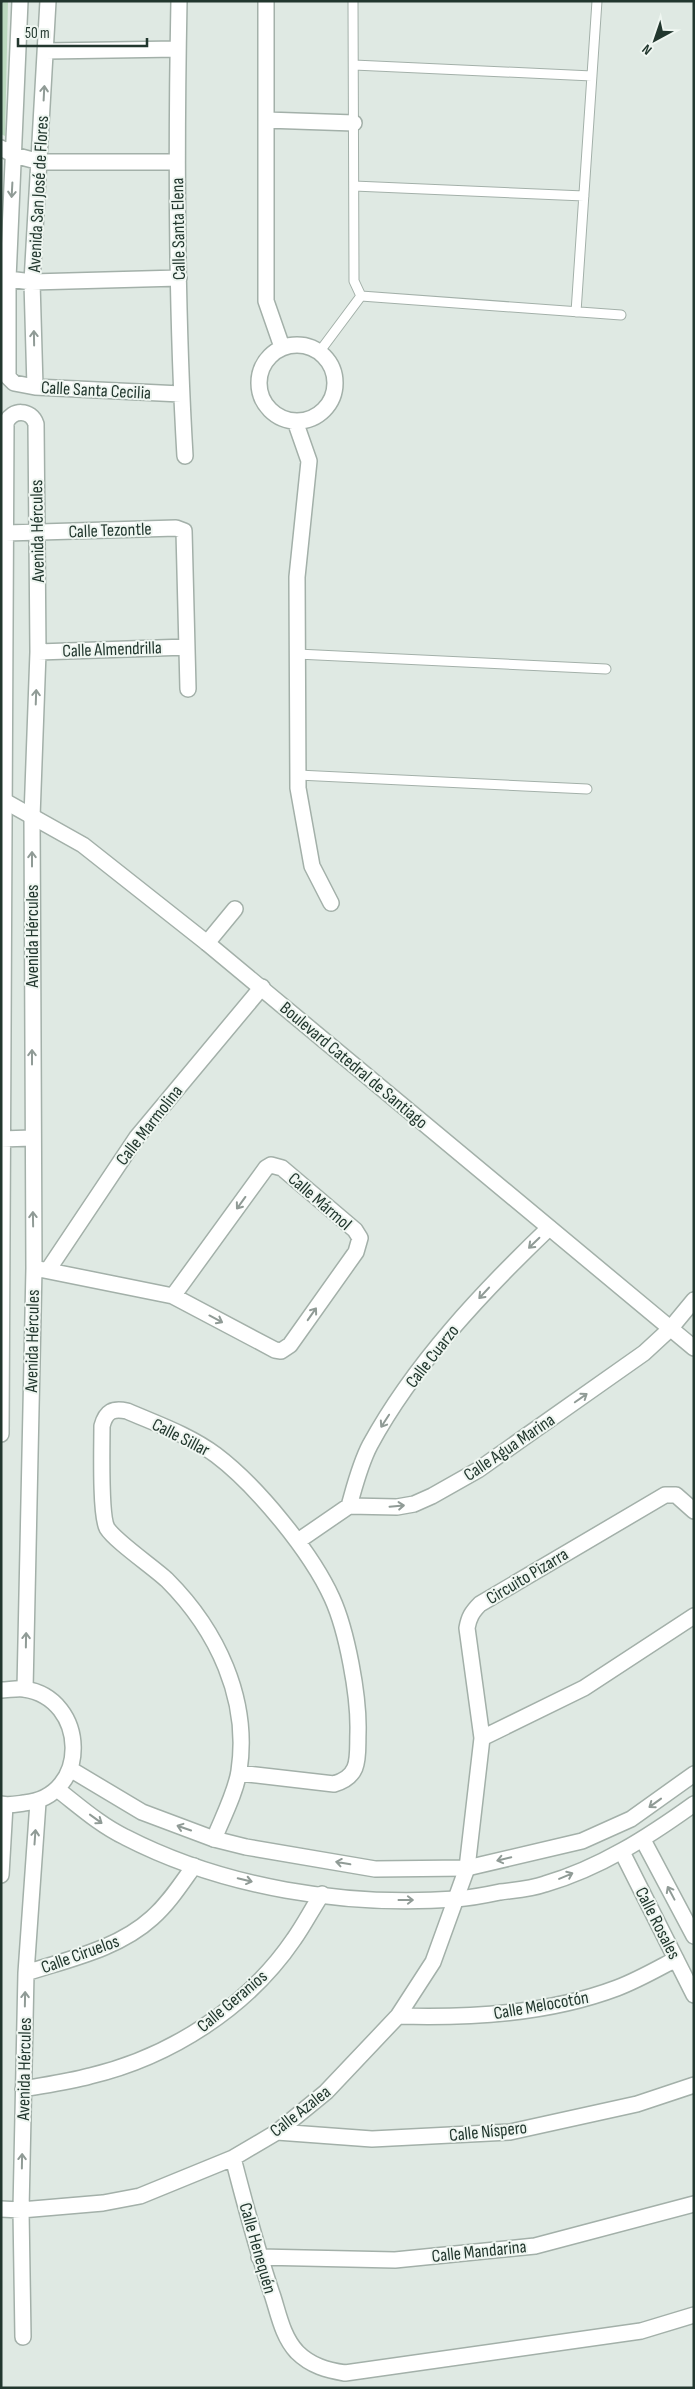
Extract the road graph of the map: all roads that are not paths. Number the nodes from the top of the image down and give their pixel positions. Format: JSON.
{"nodes":[{"id":1,"x":20,"y":1,"type":"edge"},
{"id":2,"x":48,"y":1,"type":"edge"},
{"id":3,"x":179,"y":1,"type":"edge"},
{"id":4,"x":266,"y":1,"type":"edge"},
{"id":5,"x":353,"y":1,"type":"edge"},
{"id":6,"x":597,"y":1,"type":"edge"},
{"id":7,"x":178,"y":49,"type":"junction"},
{"id":8,"x":46,"y":51,"type":"junction"},
{"id":9,"x":354,"y":65,"type":"junction"},
{"id":10,"x":592,"y":76,"type":"junction"},
{"id":11,"x":266,"y":120,"type":"junction"},
{"id":12,"x":354,"y":124,"type":"junction"},
{"id":13,"x":8,"y":152,"type":"edge"},
{"id":14,"x":40,"y":162,"type":"junction"},
{"id":15,"x":176,"y":162,"type":"junction"},
{"id":16,"x":354,"y":186,"type":"junction"},
{"id":17,"x":584,"y":196,"type":"junction"},
{"id":18,"x":5,"y":277,"type":"edge"},
{"id":19,"x":179,"y":278,"type":"junction"},
{"id":20,"x":32,"y":282,"type":"junction"},
{"id":21,"x":361,"y":296,"type":"junction"},
{"id":22,"x":576,"y":312,"type":"junction"},
{"id":23,"x":620,"y":315,"type":"dead end"},
{"id":24,"x":282,"y":347,"type":"junction"},
{"id":25,"x":320,"y":351,"type":"junction"},
{"id":26,"x":11,"y":381,"type":"joint"},
{"id":27,"x":34,"y":387,"type":"junction"},
{"id":28,"x":181,"y":394,"type":"junction"},
{"id":29,"x":295,"y":421,"type":"junction"},
{"id":30,"x":185,"y":456,"type":"dead end"},
{"id":31,"x":37,"y":532,"type":"junction"},
{"id":32,"x":6,"y":533,"type":"junction"},
{"id":33,"x":187,"y":646,"type":"junction"},
{"id":34,"x":38,"y":652,"type":"junction"},
{"id":35,"x":297,"y":654,"type":"junction"},
{"id":36,"x":606,"y":669,"type":"dead end"},
{"id":37,"x":188,"y":689,"type":"dead end"},
{"id":38,"x":298,"y":775,"type":"junction"},
{"id":39,"x":587,"y":789,"type":"dead end"},
{"id":40,"x":3,"y":800,"type":"edge"},
{"id":41,"x":32,"y":817,"type":"junction"},
{"id":42,"x":331,"y":903,"type":"dead end"},
{"id":43,"x":236,"y":908,"type":"dead end"},
{"id":44,"x":207,"y":943,"type":"junction"},
{"id":45,"x":262,"y":988,"type":"junction"},
{"id":46,"x":32,"y":1138,"type":"junction"},
{"id":47,"x":2,"y":1139,"type":"edge"},
{"id":48,"x":549,"y":1228,"type":"junction"},
{"id":49,"x":41,"y":1269,"type":"junction"},
{"id":50,"x":173,"y":1296,"type":"junction"},
{"id":51,"x":694,"y":1300,"type":"edge"},
{"id":52,"x":670,"y":1329,"type":"junction"},
{"id":53,"x":694,"y":1348,"type":"edge"},
{"id":54,"x":1,"y":1434,"type":"edge"},
{"id":55,"x":349,"y":1506,"type":"junction"},
{"id":56,"x":694,"y":1511,"type":"edge"},
{"id":57,"x":298,"y":1541,"type":"junction"},
{"id":58,"x":694,"y":1616,"type":"edge"},
{"id":59,"x":25,"y":1689,"type":"junction"},
{"id":60,"x":1,"y":1690,"type":"edge"},
{"id":61,"x":482,"y":1738,"type":"junction"},
{"id":62,"x":70,"y":1769,"type":"junction"},
{"id":63,"x":239,"y":1773,"type":"junction"},
{"id":64,"x":694,"y":1774,"type":"edge"},
{"id":65,"x":57,"y":1789,"type":"junction"},
{"id":66,"x":38,"y":1802,"type":"junction"},
{"id":67,"x":3,"y":1804,"type":"edge"},
{"id":68,"x":694,"y":1804,"type":"edge"},
{"id":69,"x":214,"y":1839,"type":"junction"},
{"id":70,"x":643,"y":1840,"type":"junction"},
{"id":71,"x":622,"y":1852,"type":"junction"},
{"id":72,"x":194,"y":1866,"type":"junction"},
{"id":73,"x":467,"y":1868,"type":"junction"},
{"id":74,"x":1,"y":1875,"type":"edge"},
{"id":75,"x":322,"y":1894,"type":"junction"},
{"id":76,"x":456,"y":1900,"type":"junction"},
{"id":77,"x":694,"y":1936,"type":"edge"},
{"id":78,"x":676,"y":1959,"type":"junction"},
{"id":79,"x":26,"y":1973,"type":"junction"},
{"id":80,"x":694,"y":1995,"type":"edge"},
{"id":81,"x":398,"y":2016,"type":"junction"},
{"id":82,"x":694,"y":2085,"type":"edge"},
{"id":83,"x":23,"y":2089,"type":"junction"},
{"id":84,"x":277,"y":2132,"type":"junction"},
{"id":85,"x":233,"y":2158,"type":"junction"},
{"id":86,"x":694,"y":2204,"type":"edge"},
{"id":87,"x":1,"y":2209,"type":"edge"},
{"id":88,"x":21,"y":2210,"type":"junction"},
{"id":89,"x":259,"y":2257,"type":"junction"},
{"id":90,"x":694,"y":2315,"type":"edge"},
{"id":91,"x":23,"y":2338,"type":"dead end"}],
"edges":[{"from":1,"to":13,"type":"street","name":"Avenida San José de Flores"},
{"from":2,"to":8,"type":"street","name":"Avenida San José de Flores"},
{"from":3,"to":7,"type":"street","name":"Calle Santa Elena"},
{"from":4,"to":11,"type":"street"},
{"from":5,"to":9,"type":"lane"},
{"from":6,"to":10,"type":"lane"},
{"from":7,"to":8,"type":"street"},
{"from":7,"to":15,"type":"street","name":"Calle Santa Elena"},
{"from":14,"to":8,"type":"street","name":"Avenida San José de Flores","one_way":true},
{"from":9,"to":10,"type":"lane"},
{"from":9,"to":12,"type":"lane"},
{"from":10,"to":17,"type":"lane"},
{"from":11,"to":12,"type":"street"},
{"from":11,"to":24,"type":"street"},
{"from":12,"to":16,"type":"lane"},
{"from":13,"to":14,"type":"street"},
{"from":13,"to":18,"type":"street","name":"Avenida San José de Flores","one_way":true},
{"from":14,"to":15,"type":"street"},
{"from":14,"to":20,"type":"street","name":"Avenida San José de Flores"},
{"from":15,"to":19,"type":"street","name":"Calle Santa Elena"},
{"from":16,"to":17,"type":"lane"},
{"from":16,"to":21,"type":"lane"},
{"from":17,"to":22,"type":"lane"},
{"from":18,"to":20,"type":"street"},
{"from":18,"to":26,"type":"street","name":"Avenida San José de Flores"},
{"from":19,"to":20,"type":"street"},
{"from":19,"to":28,"type":"street","name":"Calle Santa Elena"},
{"from":27,"to":20,"type":"street","name":"Avenida San José de Flores","one_way":true},
{"from":21,"to":22,"type":"lane"},
{"from":21,"to":25,"type":"lane"},
{"from":22,"to":23,"type":"lane"},
{"from":24,"to":25,"type":"street"},
{"from":24,"to":29,"type":"street"},
{"from":25,"to":29,"type":"street"},
{"from":26,"to":27,"type":"street","name":"Calle Santa Cecilia"},
{"from":27,"to":28,"type":"street","name":"Calle Santa Cecilia"},
{"from":28,"to":30,"type":"street","name":"Calle Santa Elena"},
{"from":29,"to":35,"type":"street"},
{"from":31,"to":32,"type":"street","name":"Calle Tezontle"},
{"from":31,"to":32,"type":"street","name":"Avenida Hércules"},
{"from":31,"to":33,"type":"street","name":"Calle Tezontle"},
{"from":31,"to":34,"type":"street","name":"Avenida Hércules"},
{"from":32,"to":40,"type":"street","name":"Avenida Hércules"},
{"from":33,"to":34,"type":"street","name":"Calle Almendrilla"},
{"from":33,"to":37,"type":"street"},
{"from":41,"to":34,"type":"street","name":"Avenida Hércules","one_way":true},
{"from":35,"to":36,"type":"lane"},
{"from":35,"to":38,"type":"street"},
{"from":38,"to":39,"type":"lane"},
{"from":38,"to":42,"type":"street"},
{"from":40,"to":41,"type":"street","name":"Boulevard Catedral de Santiago"},
{"from":40,"to":47,"type":"street","name":"Avenida Hércules"},
{"from":41,"to":44,"type":"street","name":"Boulevard Catedral de Santiago"},
{"from":46,"to":41,"type":"street","name":"Avenida Hércules","one_way":true},
{"from":43,"to":44,"type":"street"},
{"from":44,"to":45,"type":"street","name":"Boulevard Catedral de Santiago"},
{"from":45,"to":48,"type":"street","name":"Boulevard Catedral de Santiago"},
{"from":45,"to":49,"type":"street","name":"Calle Marmolina"},
{"from":46,"to":47,"type":"street"},
{"from":49,"to":46,"type":"street","name":"Avenida Hércules","one_way":true},
{"from":47,"to":54,"type":"street","name":"Avenida Hércules"},
{"from":48,"to":52,"type":"street","name":"Boulevard Catedral de Santiago"},
{"from":48,"to":55,"type":"street","name":"Calle Cuarzo","one_way":true},
{"from":49,"to":50,"type":"street","name":"Calle Mármol"},
{"from":59,"to":49,"type":"street","name":"Avenida Hércules","one_way":true},
{"from":50,"to":50,"type":"street","name":"Calle Mármol","one_way":true},
{"from":51,"to":52,"type":"street","name":"Calle Agua Marina"},
{"from":52,"to":53,"type":"street","name":"Boulevard Catedral de Santiago"},
{"from":55,"to":52,"type":"street","name":"Calle Agua Marina","one_way":true},
{"from":55,"to":57,"type":"street"},
{"from":56,"to":61,"type":"street","name":"Circuito Pizarra"},
{"from":57,"to":63,"type":"street","name":"Calle Sillar"},
{"from":57,"to":63,"type":"street","name":"Calle Sillar"},
{"from":58,"to":61,"type":"street"},
{"from":59,"to":60,"type":"street"},
{"from":59,"to":62,"type":"street"},
{"from":61,"to":73,"type":"street","name":"Circuito Pizarra"},
{"from":62,"to":65,"type":"street"},
{"from":69,"to":62,"type":"street","one_way":true},
{"from":63,"to":69,"type":"street","name":"Calle Sillar"},
{"from":64,"to":73,"type":"street","one_way":true},
{"from":65,"to":66,"type":"street"},
{"from":65,"to":72,"type":"street","one_way":true},
{"from":66,"to":67,"type":"street"},
{"from":79,"to":66,"type":"street","name":"Avenida Hércules","one_way":true},
{"from":67,"to":74,"type":"street"},
{"from":68,"to":70,"type":"street"},
{"from":73,"to":69,"type":"street","one_way":true},
{"from":70,"to":71,"type":"street"},
{"from":77,"to":70,"type":"street","name":"Calle Rosales","one_way":true},
{"from":76,"to":71,"type":"street","one_way":true},
{"from":71,"to":78,"type":"street","name":"Calle Rosales"},
{"from":72,"to":75,"type":"street","one_way":true},
{"from":72,"to":79,"type":"street","name":"Calle Ciruelos"},
{"from":73,"to":76,"type":"street","name":"Calle Azalea"},
{"from":75,"to":76,"type":"street","one_way":true},
{"from":75,"to":83,"type":"street","name":"Calle Geranios"},
{"from":76,"to":81,"type":"street","name":"Calle Azalea"},
{"from":78,"to":80,"type":"street","name":"Calle Rosales"},
{"from":78,"to":81,"type":"street","name":"Calle Melocotón"},
{"from":83,"to":79,"type":"street","name":"Avenida Hércules","one_way":true},
{"from":81,"to":84,"type":"street","name":"Calle Azalea"},
{"from":82,"to":84,"type":"street","name":"Calle Níspero"},
{"from":88,"to":83,"type":"street","name":"Avenida Hércules","one_way":true},
{"from":84,"to":85,"type":"street","name":"Calle Azalea"},
{"from":85,"to":88,"type":"street","name":"Calle Azalea"},
{"from":85,"to":89,"type":"street","name":"Calle Henequén"},
{"from":86,"to":89,"type":"street","name":"Calle Mandarina"},
{"from":87,"to":88,"type":"street","name":"Calle Azalea"},
{"from":88,"to":91,"type":"street","name":"Avenida Hércules"},
{"from":89,"to":90,"type":"street","name":"Calle Henequén"}]}
